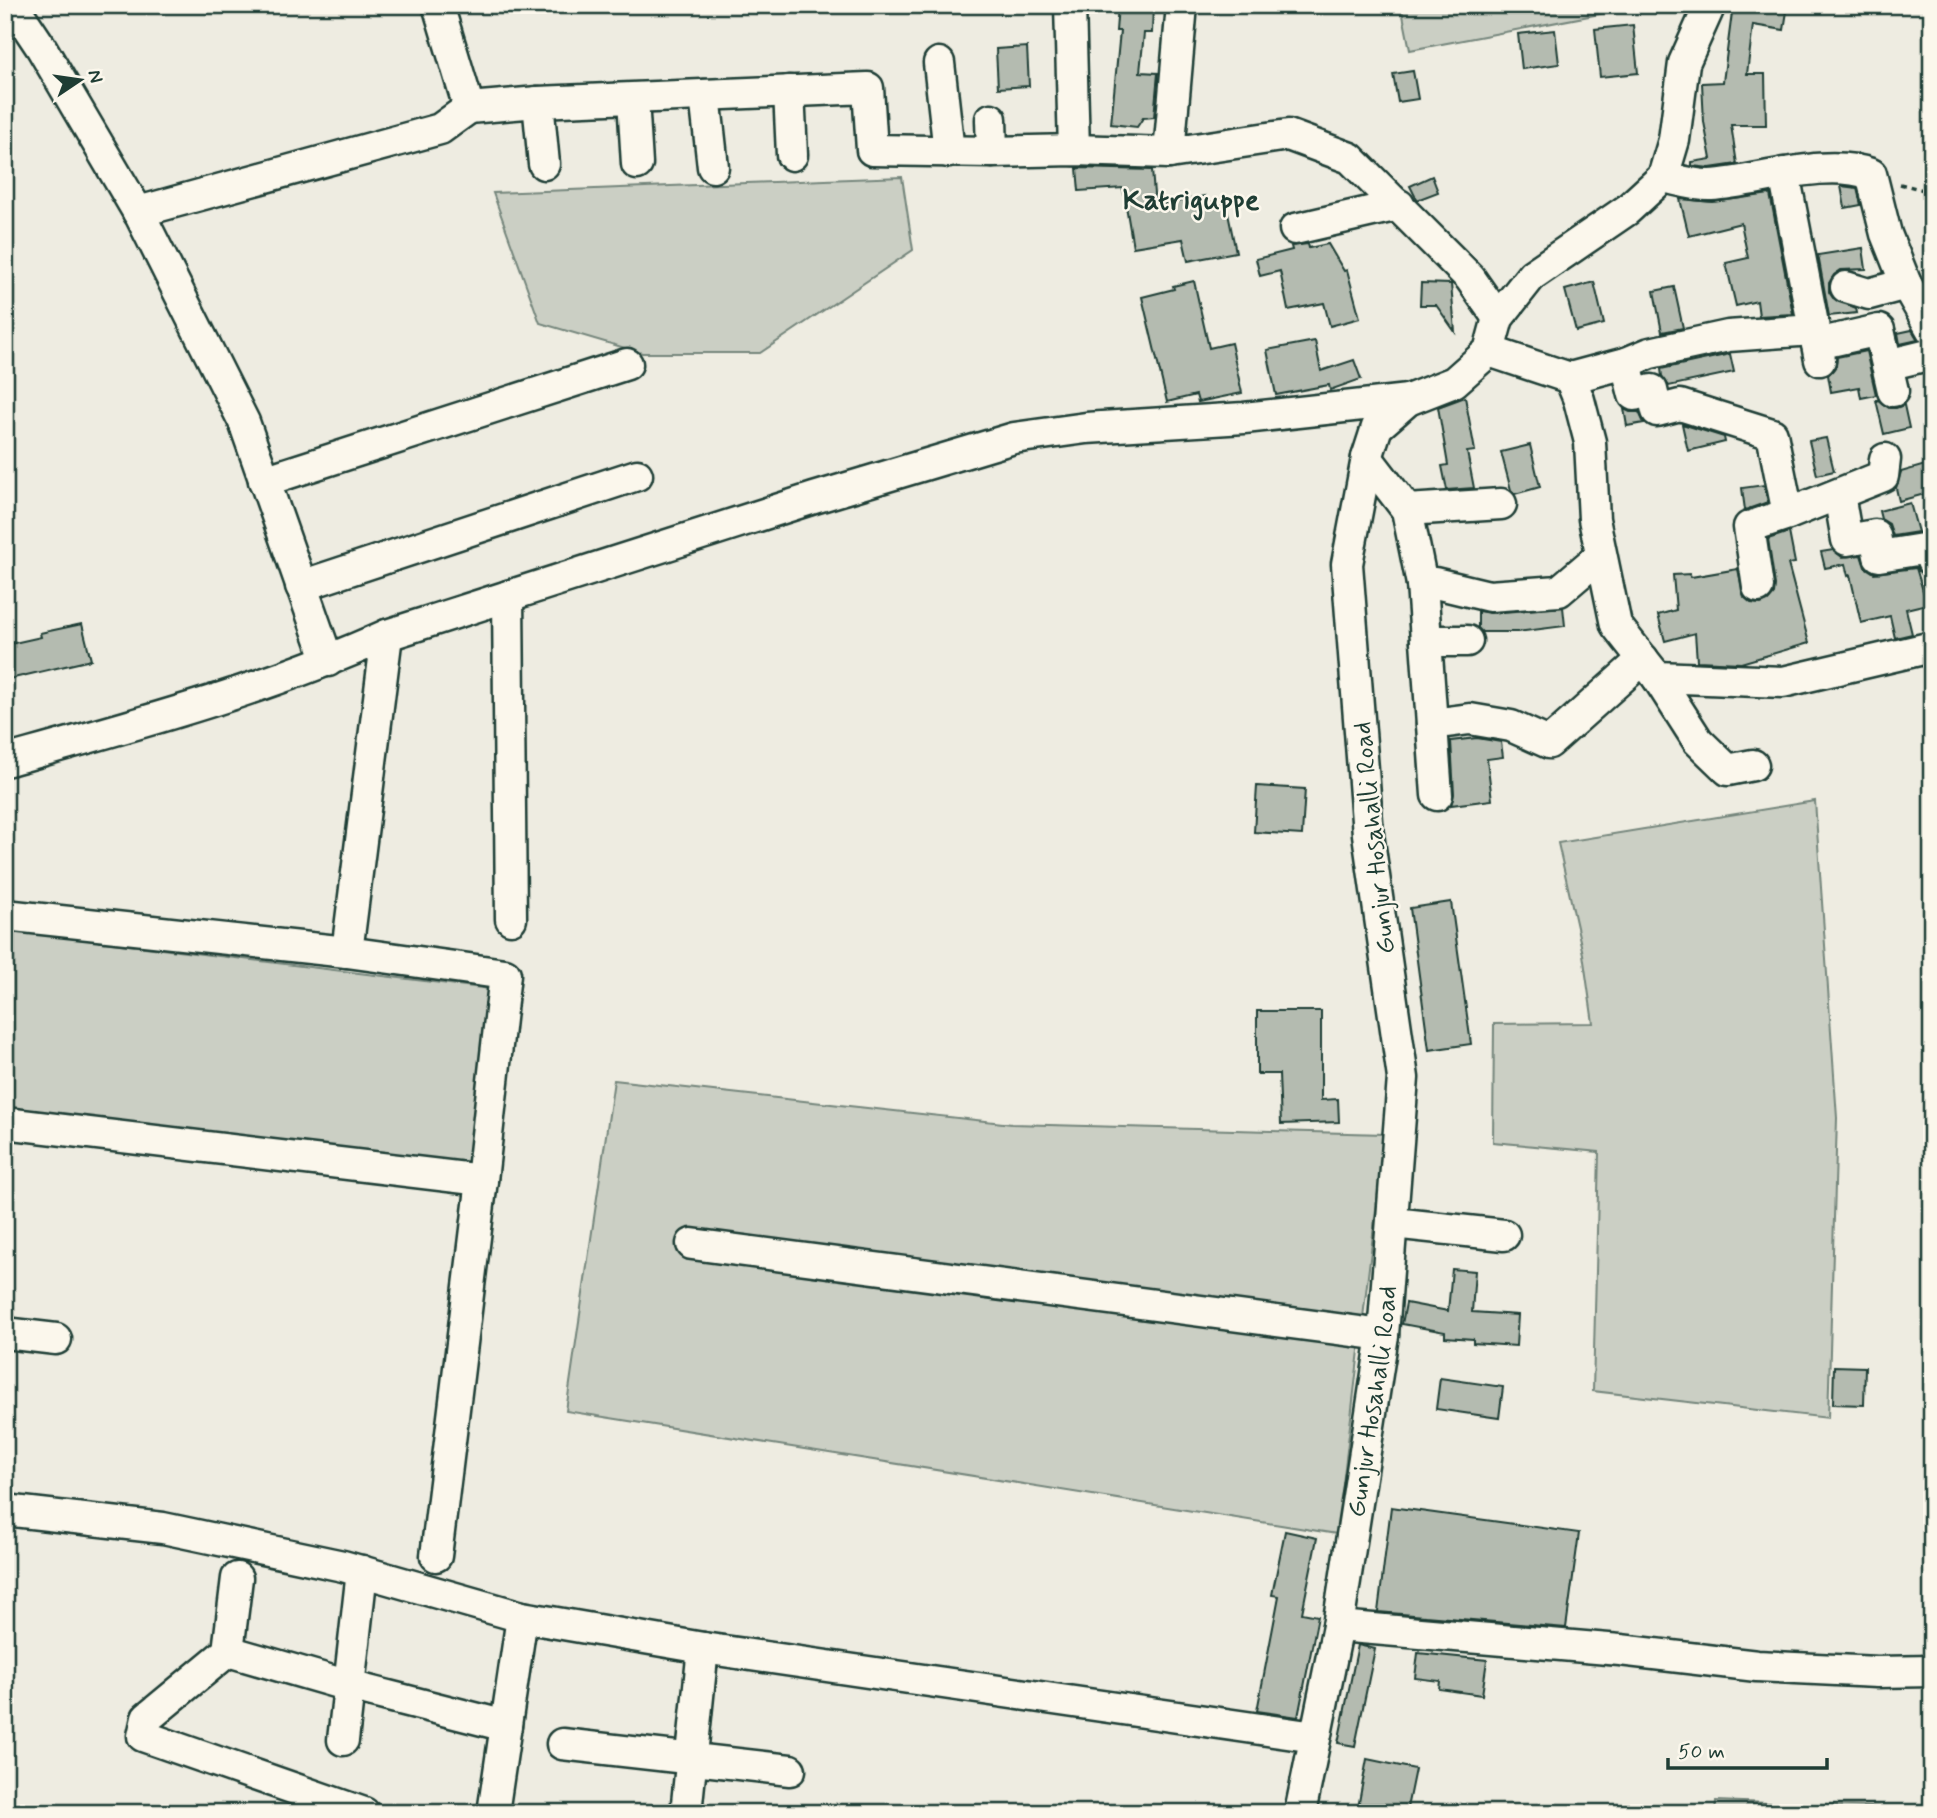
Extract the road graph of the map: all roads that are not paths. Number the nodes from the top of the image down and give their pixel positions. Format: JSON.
{"nodes":[{"id":1,"x":13,"y":5,"type":"edge"},
{"id":2,"x":438,"y":5,"type":"edge"},
{"id":3,"x":1070,"y":5,"type":"edge"},
{"id":4,"x":1182,"y":5,"type":"edge"},
{"id":5,"x":1710,"y":5,"type":"edge"},
{"id":6,"x":939,"y":63,"type":"dead end"},
{"id":7,"x":789,"y":91,"type":"junction"},
{"id":8,"x":705,"y":95,"type":"junction"},
{"id":9,"x":633,"y":99,"type":"junction"},
{"id":10,"x":538,"y":102,"type":"junction"},
{"id":11,"x":468,"y":108,"type":"junction"},
{"id":12,"x":991,"y":119,"type":"dead end"},
{"id":13,"x":1074,"y":150,"type":"junction"},
{"id":14,"x":949,"y":152,"type":"junction"},
{"id":15,"x":992,"y":152,"type":"junction"},
{"id":16,"x":1169,"y":153,"type":"junction"},
{"id":17,"x":792,"y":155,"type":"dead end"},
{"id":18,"x":544,"y":164,"type":"dead end"},
{"id":19,"x":636,"y":164,"type":"dead end"},
{"id":20,"x":713,"y":167,"type":"dead end"},
{"id":21,"x":1784,"y":173,"type":"junction"},
{"id":22,"x":1663,"y":177,"type":"junction"},
{"id":23,"x":1398,"y":205,"type":"junction"},
{"id":24,"x":138,"y":212,"type":"junction"},
{"id":25,"x":1296,"y":229,"type":"dead end"},
{"id":26,"x":1906,"y":284,"type":"junction"},
{"id":27,"x":1846,"y":287,"type":"dead end"},
{"id":28,"x":1498,"y":318,"type":"junction"},
{"id":29,"x":1932,"y":330,"type":"edge"},
{"id":30,"x":1817,"y":344,"type":"junction"},
{"id":31,"x":1489,"y":351,"type":"junction"},
{"id":32,"x":1932,"y":354,"type":"edge"},
{"id":33,"x":1626,"y":363,"type":"junction"},
{"id":34,"x":627,"y":364,"type":"dead end"},
{"id":35,"x":1570,"y":378,"type":"junction"},
{"id":36,"x":1408,"y":400,"type":"junction"},
{"id":37,"x":1367,"y":458,"type":"junction"},
{"id":38,"x":1885,"y":459,"type":"dead end"},
{"id":39,"x":637,"y":475,"type":"dead end"},
{"id":40,"x":264,"y":481,"type":"junction"},
{"id":41,"x":1839,"y":494,"type":"junction"},
{"id":42,"x":1501,"y":504,"type":"dead end"},
{"id":43,"x":1407,"y":510,"type":"junction"},
{"id":44,"x":1788,"y":514,"type":"junction"},
{"id":45,"x":1931,"y":551,"type":"edge"},
{"id":46,"x":1600,"y":556,"type":"junction"},
{"id":47,"x":1422,"y":584,"type":"junction"},
{"id":48,"x":301,"y":586,"type":"junction"},
{"id":49,"x":1758,"y":587,"type":"dead end"},
{"id":50,"x":508,"y":596,"type":"junction"},
{"id":51,"x":387,"y":635,"type":"junction"},
{"id":52,"x":1426,"y":641,"type":"junction"},
{"id":53,"x":1466,"y":641,"type":"dead end"},
{"id":54,"x":1932,"y":646,"type":"edge"},
{"id":55,"x":328,"y":661,"type":"junction"},
{"id":56,"x":1650,"y":668,"type":"junction"},
{"id":57,"x":1432,"y":724,"type":"junction"},
{"id":58,"x":5,"y":761,"type":"edge"},
{"id":59,"x":1753,"y":765,"type":"dead end"},
{"id":60,"x":1437,"y":795,"type":"dead end"},
{"id":61,"x":5,"y":915,"type":"edge"},
{"id":62,"x":511,"y":919,"type":"dead end"},
{"id":63,"x":347,"y":952,"type":"junction"},
{"id":64,"x":5,"y":1123,"type":"edge"},
{"id":65,"x":482,"y":1180,"type":"junction"},
{"id":66,"x":1393,"y":1223,"type":"junction"},
{"id":67,"x":1504,"y":1235,"type":"dead end"},
{"id":68,"x":692,"y":1244,"type":"dead end"},
{"id":69,"x":5,"y":1333,"type":"edge"},
{"id":70,"x":1383,"y":1335,"type":"junction"},
{"id":71,"x":56,"y":1339,"type":"dead end"},
{"id":72,"x":5,"y":1510,"type":"edge"},
{"id":73,"x":436,"y":1556,"type":"dead end"},
{"id":74,"x":362,"y":1572,"type":"junction"},
{"id":75,"x":237,"y":1578,"type":"dead end"},
{"id":76,"x":523,"y":1617,"type":"junction"},
{"id":77,"x":1338,"y":1626,"type":"junction"},
{"id":78,"x":703,"y":1648,"type":"junction"},
{"id":79,"x":228,"y":1651,"type":"junction"},
{"id":80,"x":1932,"y":1671,"type":"edge"},
{"id":81,"x":349,"y":1686,"type":"junction"},
{"id":82,"x":506,"y":1726,"type":"junction"},
{"id":83,"x":1315,"y":1737,"type":"junction"},
{"id":84,"x":343,"y":1740,"type":"dead end"},
{"id":85,"x":562,"y":1744,"type":"dead end"},
{"id":86,"x":692,"y":1758,"type":"junction"},
{"id":87,"x":790,"y":1769,"type":"dead end"},
{"id":88,"x":365,"y":1813,"type":"edge"},
{"id":89,"x":493,"y":1813,"type":"edge"},
{"id":90,"x":686,"y":1813,"type":"edge"},
{"id":91,"x":1300,"y":1813,"type":"edge"}],
"edges":[{"from":1,"to":24,"type":"street"},
{"from":2,"to":11,"type":"street"},
{"from":3,"to":13,"type":"street"},
{"from":4,"to":16,"type":"street"},
{"from":5,"to":22,"type":"street"},
{"from":6,"to":14,"type":"street"},
{"from":7,"to":8,"type":"street"},
{"from":7,"to":14,"type":"street"},
{"from":7,"to":17,"type":"street"},
{"from":8,"to":9,"type":"street"},
{"from":8,"to":20,"type":"street"},
{"from":9,"to":10,"type":"street"},
{"from":9,"to":19,"type":"street"},
{"from":10,"to":11,"type":"street"},
{"from":10,"to":18,"type":"street"},
{"from":11,"to":24,"type":"street"},
{"from":12,"to":15,"type":"street"},
{"from":13,"to":15,"type":"street"},
{"from":13,"to":16,"type":"street"},
{"from":14,"to":15,"type":"street"},
{"from":16,"to":23,"type":"street"},
{"from":21,"to":22,"type":"street"},
{"from":21,"to":26,"type":"street"},
{"from":21,"to":30,"type":"street"},
{"from":22,"to":28,"type":"street"},
{"from":23,"to":25,"type":"street"},
{"from":23,"to":28,"type":"street"},
{"from":24,"to":40,"type":"street"},
{"from":26,"to":27,"type":"street"},
{"from":26,"to":29,"type":"street"},
{"from":28,"to":31,"type":"street"},
{"from":30,"to":32,"type":"street"},
{"from":30,"to":33,"type":"street"},
{"from":31,"to":35,"type":"street"},
{"from":31,"to":36,"type":"street","name":"Gunjur Hosahalli Road"},
{"from":33,"to":35,"type":"street"},
{"from":33,"to":44,"type":"street"},
{"from":34,"to":40,"type":"street"},
{"from":35,"to":46,"type":"street"},
{"from":36,"to":37,"type":"street","name":"Gunjur Hosahalli Road"},
{"from":36,"to":50,"type":"street"},
{"from":37,"to":43,"type":"street"},
{"from":37,"to":66,"type":"street","name":"Gunjur Hosahalli Road"},
{"from":38,"to":41,"type":"street"},
{"from":39,"to":48,"type":"street"},
{"from":40,"to":48,"type":"street"},
{"from":41,"to":44,"type":"street"},
{"from":41,"to":45,"type":"street"},
{"from":42,"to":43,"type":"street"},
{"from":43,"to":47,"type":"street"},
{"from":44,"to":49,"type":"street"},
{"from":46,"to":47,"type":"street"},
{"from":46,"to":56,"type":"street"},
{"from":47,"to":52,"type":"street"},
{"from":48,"to":55,"type":"street"},
{"from":50,"to":51,"type":"street"},
{"from":50,"to":62,"type":"street"},
{"from":51,"to":55,"type":"street"},
{"from":51,"to":63,"type":"street"},
{"from":52,"to":53,"type":"street"},
{"from":52,"to":57,"type":"street"},
{"from":54,"to":56,"type":"street"},
{"from":55,"to":58,"type":"street"},
{"from":56,"to":57,"type":"street"},
{"from":56,"to":59,"type":"street"},
{"from":57,"to":60,"type":"street"},
{"from":61,"to":63,"type":"street"},
{"from":63,"to":65,"type":"street"},
{"from":64,"to":65,"type":"street"},
{"from":65,"to":73,"type":"street"},
{"from":66,"to":67,"type":"street"},
{"from":66,"to":70,"type":"street","name":"Gunjur Hosahalli Road"},
{"from":68,"to":70,"type":"street"},
{"from":69,"to":71,"type":"street"},
{"from":70,"to":77,"type":"street","name":"Gunjur Hosahalli Road"},
{"from":72,"to":74,"type":"street"},
{"from":74,"to":76,"type":"street"},
{"from":74,"to":81,"type":"street"},
{"from":75,"to":79,"type":"street"},
{"from":76,"to":78,"type":"street"},
{"from":76,"to":82,"type":"street"},
{"from":77,"to":80,"type":"street"},
{"from":77,"to":83,"type":"street","name":"Gunjur Hosahalli Road"},
{"from":78,"to":83,"type":"street"},
{"from":78,"to":86,"type":"street"},
{"from":79,"to":81,"type":"street"},
{"from":79,"to":88,"type":"street"},
{"from":81,"to":82,"type":"street"},
{"from":81,"to":84,"type":"street"},
{"from":82,"to":89,"type":"street"},
{"from":83,"to":91,"type":"street","name":"Gunjur Hosahalli Road"},
{"from":85,"to":86,"type":"street"},
{"from":86,"to":87,"type":"street"},
{"from":86,"to":90,"type":"street"}]}
